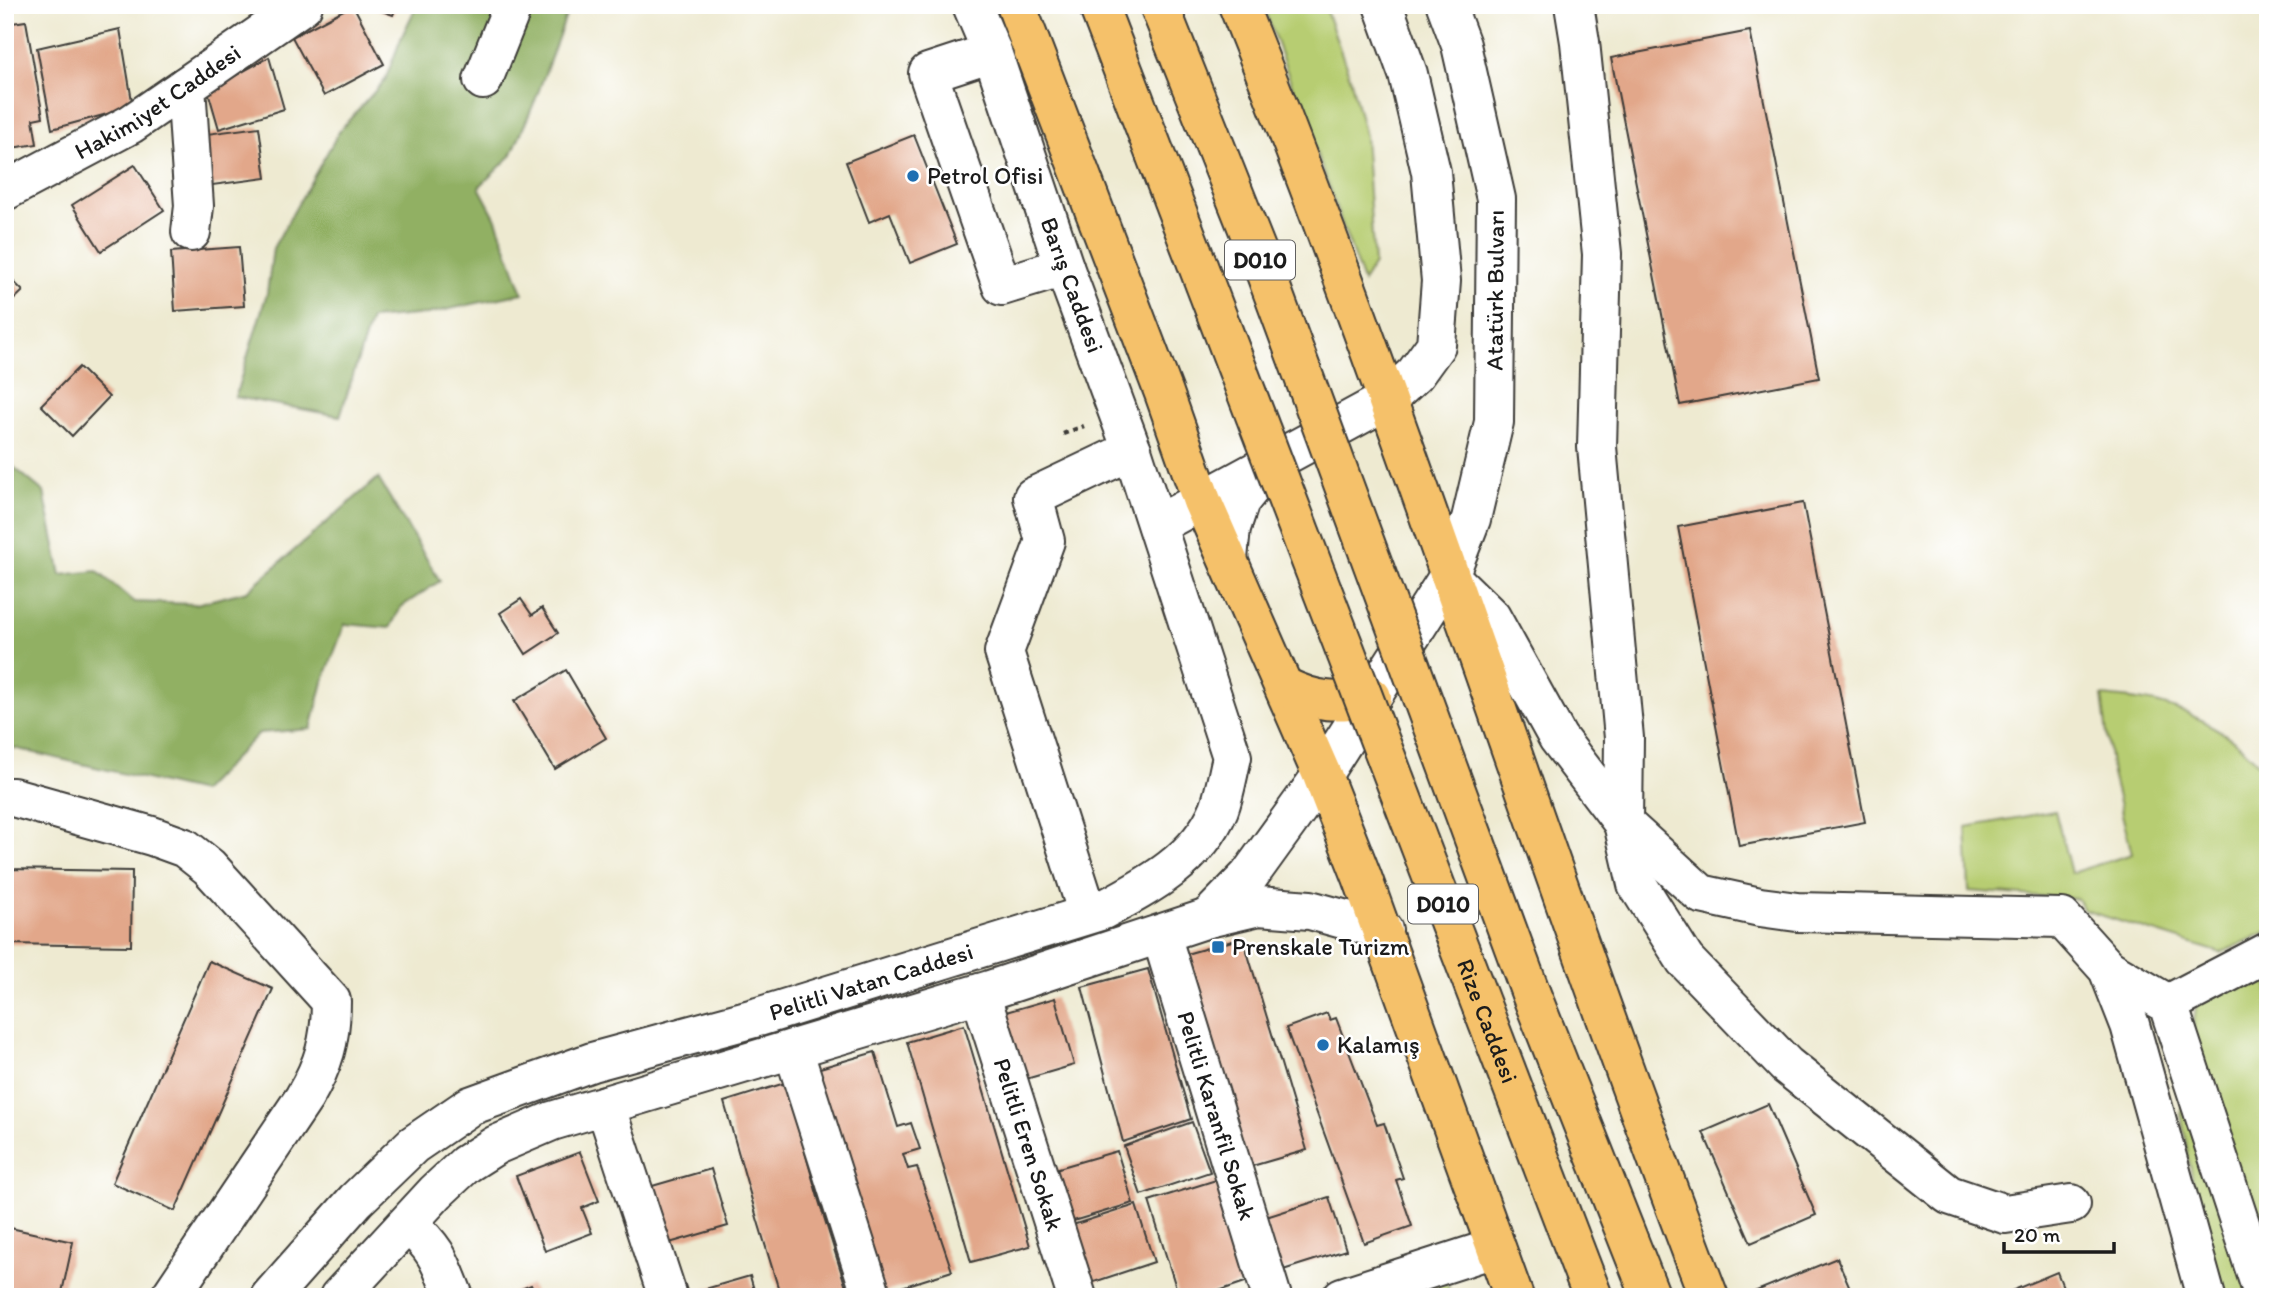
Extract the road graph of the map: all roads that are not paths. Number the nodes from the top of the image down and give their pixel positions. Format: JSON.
{"nodes":[{"id":1,"x":303,"y":5,"type":"edge"},
{"id":2,"x":513,"y":5,"type":"edge"},
{"id":3,"x":972,"y":5,"type":"edge"},
{"id":4,"x":1016,"y":5,"type":"edge"},
{"id":5,"x":1098,"y":5,"type":"edge"},
{"id":6,"x":1159,"y":5,"type":"edge"},
{"id":7,"x":1238,"y":5,"type":"edge"},
{"id":8,"x":1383,"y":5,"type":"edge"},
{"id":9,"x":1446,"y":5,"type":"edge"},
{"id":10,"x":1574,"y":5,"type":"edge"},
{"id":11,"x":992,"y":52,"type":"junction"},
{"id":12,"x":483,"y":80,"type":"dead end"},
{"id":13,"x":186,"y":86,"type":"junction"},
{"id":14,"x":5,"y":191,"type":"edge"},
{"id":15,"x":191,"y":232,"type":"dead end"},
{"id":16,"x":1064,"y":267,"type":"junction"},
{"id":17,"x":1387,"y":400,"type":"junction"},
{"id":18,"x":1132,"y":450,"type":"junction"},
{"id":19,"x":1271,"y":463,"type":"junction"},
{"id":20,"x":1202,"y":500,"type":"junction"},
{"id":21,"x":1157,"y":525,"type":"junction"},
{"id":22,"x":1228,"y":559,"type":"junction"},
{"id":23,"x":1449,"y":576,"type":"junction"},
{"id":24,"x":1284,"y":688,"type":"junction"},
{"id":25,"x":1372,"y":697,"type":"junction"},
{"id":26,"x":1322,"y":775,"type":"junction"},
{"id":27,"x":5,"y":797,"type":"edge"},
{"id":28,"x":1623,"y":823,"type":"junction"},
{"id":29,"x":1088,"y":914,"type":"junction"},
{"id":30,"x":1208,"y":918,"type":"junction"},
{"id":31,"x":1382,"y":930,"type":"junction"},
{"id":32,"x":1161,"y":935,"type":"junction"},
{"id":33,"x":2268,"y":952,"type":"edge"},
{"id":34,"x":2109,"y":969,"type":"junction"},
{"id":35,"x":980,"y":993,"type":"junction"},
{"id":36,"x":2168,"y":1004,"type":"junction"},
{"id":37,"x":793,"y":1049,"type":"junction"},
{"id":38,"x":606,"y":1105,"type":"junction"},
{"id":39,"x":2071,"y":1203,"type":"dead end"},
{"id":40,"x":408,"y":1224,"type":"junction"},
{"id":41,"x":1494,"y":1248,"type":"junction"},
{"id":42,"x":170,"y":1297,"type":"edge"},
{"id":43,"x":270,"y":1297,"type":"edge"},
{"id":44,"x":340,"y":1297,"type":"edge"},
{"id":45,"x":454,"y":1297,"type":"edge"},
{"id":46,"x":668,"y":1297,"type":"edge"},
{"id":47,"x":872,"y":1297,"type":"edge"},
{"id":48,"x":1077,"y":1297,"type":"edge"},
{"id":49,"x":1272,"y":1297,"type":"edge"},
{"id":50,"x":1342,"y":1297,"type":"edge"},
{"id":51,"x":1514,"y":1297,"type":"edge"},
{"id":52,"x":1593,"y":1297,"type":"edge"},
{"id":53,"x":1651,"y":1297,"type":"edge"},
{"id":54,"x":1709,"y":1297,"type":"edge"},
{"id":55,"x":2206,"y":1297,"type":"edge"},
{"id":56,"x":2264,"y":1297,"type":"edge"}],
"edges":[{"from":1,"to":13,"type":"street","name":"Hakimiyet Caddesi"},
{"from":2,"to":12,"type":"street"},
{"from":3,"to":11,"type":"street","name":"Barış Caddesi"},
{"from":4,"to":20,"type":"highway"},
{"from":5,"to":52,"type":"highway","name":"Rize Caddesi","number":"D010","bridge":true},
{"from":6,"to":53,"type":"highway","name":"Rize Caddesi","number":"D010","bridge":true},
{"from":7,"to":17,"type":"highway"},
{"from":8,"to":17,"type":"street"},
{"from":9,"to":23,"type":"street","name":"Atatürk Bulvarı"},
{"from":10,"to":28,"type":"street"},
{"from":11,"to":16,"type":"street","name":"Barış Caddesi"},
{"from":11,"to":16,"type":"street"},
{"from":13,"to":14,"type":"street","name":"Hakimiyet Caddesi"},
{"from":13,"to":15,"type":"street"},
{"from":16,"to":18,"type":"street","name":"Barış Caddesi"},
{"from":17,"to":19,"type":"street"},
{"from":17,"to":23,"type":"highway"},
{"from":18,"to":21,"type":"street","name":"Barış Caddesi"},
{"from":18,"to":29,"type":"street"},
{"from":19,"to":20,"type":"street"},
{"from":19,"to":22,"type":"street"},
{"from":20,"to":21,"type":"street"},
{"from":20,"to":22,"type":"highway"},
{"from":21,"to":29,"type":"street","name":"Pelitli Vatan Caddesi"},
{"from":22,"to":24,"type":"highway"},
{"from":23,"to":25,"type":"street","name":"Atatürk Bulvarı"},
{"from":23,"to":28,"type":"street"},
{"from":23,"to":54,"type":"highway"},
{"from":24,"to":25,"type":"highway"},
{"from":24,"to":26,"type":"highway"},
{"from":25,"to":26,"type":"street","name":"Atatürk Bulvarı"},
{"from":26,"to":30,"type":"street","name":"Atatürk Bulvarı"},
{"from":26,"to":31,"type":"highway"},
{"from":27,"to":42,"type":"street"},
{"from":28,"to":34,"type":"street"},
{"from":28,"to":39,"type":"street"},
{"from":29,"to":43,"type":"street","name":"Pelitli Vatan Caddesi"},
{"from":30,"to":31,"type":"street","name":"Pelitli Vatan Caddesi"},
{"from":30,"to":32,"type":"street","name":"Pelitli Vatan Caddesi"},
{"from":31,"to":41,"type":"highway"},
{"from":32,"to":35,"type":"street","name":"Pelitli Vatan Caddesi"},
{"from":32,"to":49,"type":"street","name":"Pelitli Karanfil Sokak"},
{"from":33,"to":36,"type":"street"},
{"from":34,"to":36,"type":"street"},
{"from":34,"to":55,"type":"street"},
{"from":35,"to":37,"type":"street","name":"Pelitli Vatan Caddesi"},
{"from":35,"to":48,"type":"street","name":"Pelitli Eren Sokak"},
{"from":36,"to":56,"type":"street"},
{"from":37,"to":38,"type":"street","name":"Pelitli Vatan Caddesi"},
{"from":37,"to":47,"type":"street"},
{"from":38,"to":40,"type":"street","name":"Pelitli Vatan Caddesi"},
{"from":38,"to":46,"type":"street"},
{"from":40,"to":44,"type":"street","name":"Pelitli Vatan Caddesi"},
{"from":40,"to":45,"type":"street"},
{"from":41,"to":50,"type":"street"},
{"from":41,"to":51,"type":"highway"}]}
